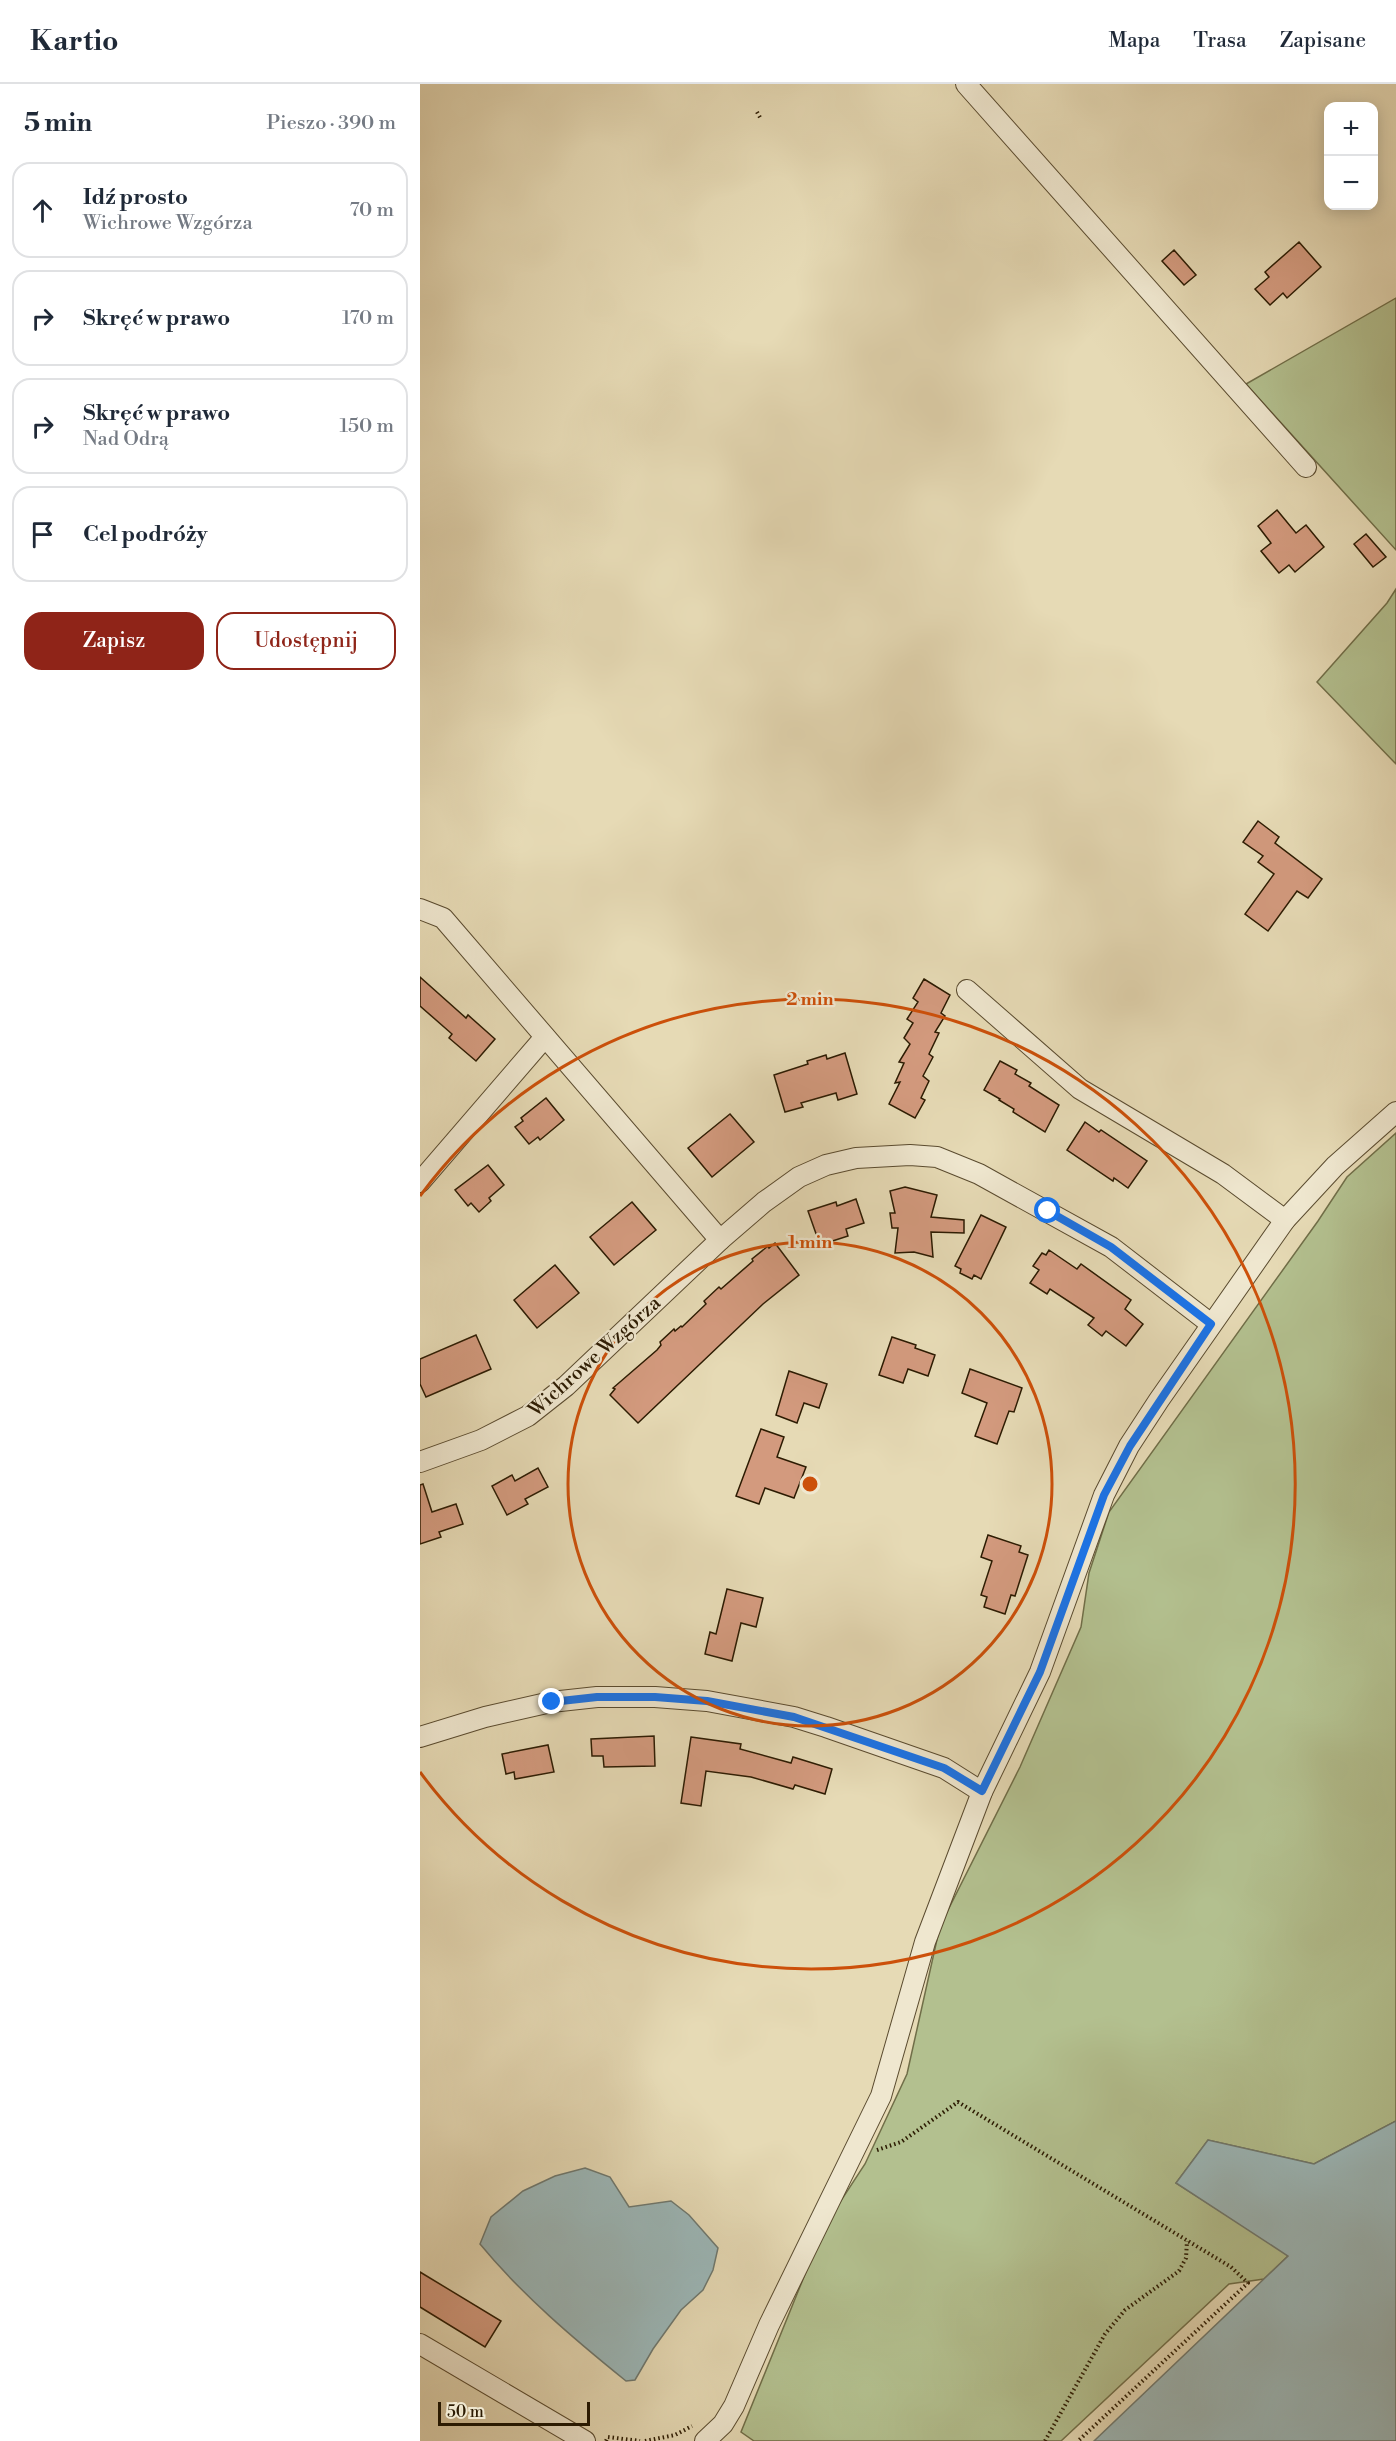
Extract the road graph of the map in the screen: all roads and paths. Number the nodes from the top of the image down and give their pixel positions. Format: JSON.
{"nodes":[{"id":1,"x":966,"y":84,"type":"edge"},
{"id":2,"x":757,"y":112,"type":"dead end"},
{"id":3,"x":761,"y":119,"type":"dead end"},
{"id":4,"x":1306,"y":467,"type":"dead end"},
{"id":5,"x":420,"y":909,"type":"edge"},
{"id":6,"x":967,"y":990,"type":"dead end"},
{"id":7,"x":545,"y":1037,"type":"junction"},
{"id":8,"x":1396,"y":1112,"type":"edge"},
{"id":9,"x":420,"y":1182,"type":"edge"},
{"id":10,"x":1285,"y":1220,"type":"junction"},
{"id":11,"x":720,"y":1240,"type":"junction"},
{"id":12,"x":1211,"y":1324,"type":"junction"},
{"id":13,"x":420,"y":1462,"type":"edge"},
{"id":14,"x":420,"y":1737,"type":"edge"},
{"id":15,"x":982,"y":1791,"type":"junction"},
{"id":16,"x":851,"y":2159,"type":"junction"},
{"id":17,"x":1187,"y":2241,"type":"junction"},
{"id":18,"x":420,"y":2344,"type":"edge"},
{"id":19,"x":585,"y":2441,"type":"edge"},
{"id":20,"x":606,"y":2441,"type":"edge"},
{"id":21,"x":640,"y":2441,"type":"edge"},
{"id":22,"x":705,"y":2441,"type":"edge"},
{"id":23,"x":1045,"y":2441,"type":"edge"},
{"id":24,"x":1078,"y":2441,"type":"edge"}],
"edges":[{"from":1,"to":4,"type":"street"},
{"from":2,"to":3,"type":"path"},
{"from":5,"to":7,"type":"street"},
{"from":6,"to":10,"type":"street"},
{"from":7,"to":9,"type":"street"},
{"from":7,"to":11,"type":"street"},
{"from":8,"to":10,"type":"street"},
{"from":10,"to":12,"type":"street"},
{"from":11,"to":12,"type":"street","name":"Wichrowe Wzgórza"},
{"from":11,"to":13,"type":"street","name":"Wichrowe Wzgórza"},
{"from":12,"to":15,"type":"street"},
{"from":14,"to":15,"type":"street"},
{"from":15,"to":16,"type":"street"},
{"from":16,"to":17,"type":"path"},
{"from":16,"to":22,"type":"street"},
{"from":17,"to":23,"type":"path"},
{"from":17,"to":24,"type":"path"},
{"from":18,"to":19,"type":"street"},
{"from":20,"to":21,"type":"path"}]}
